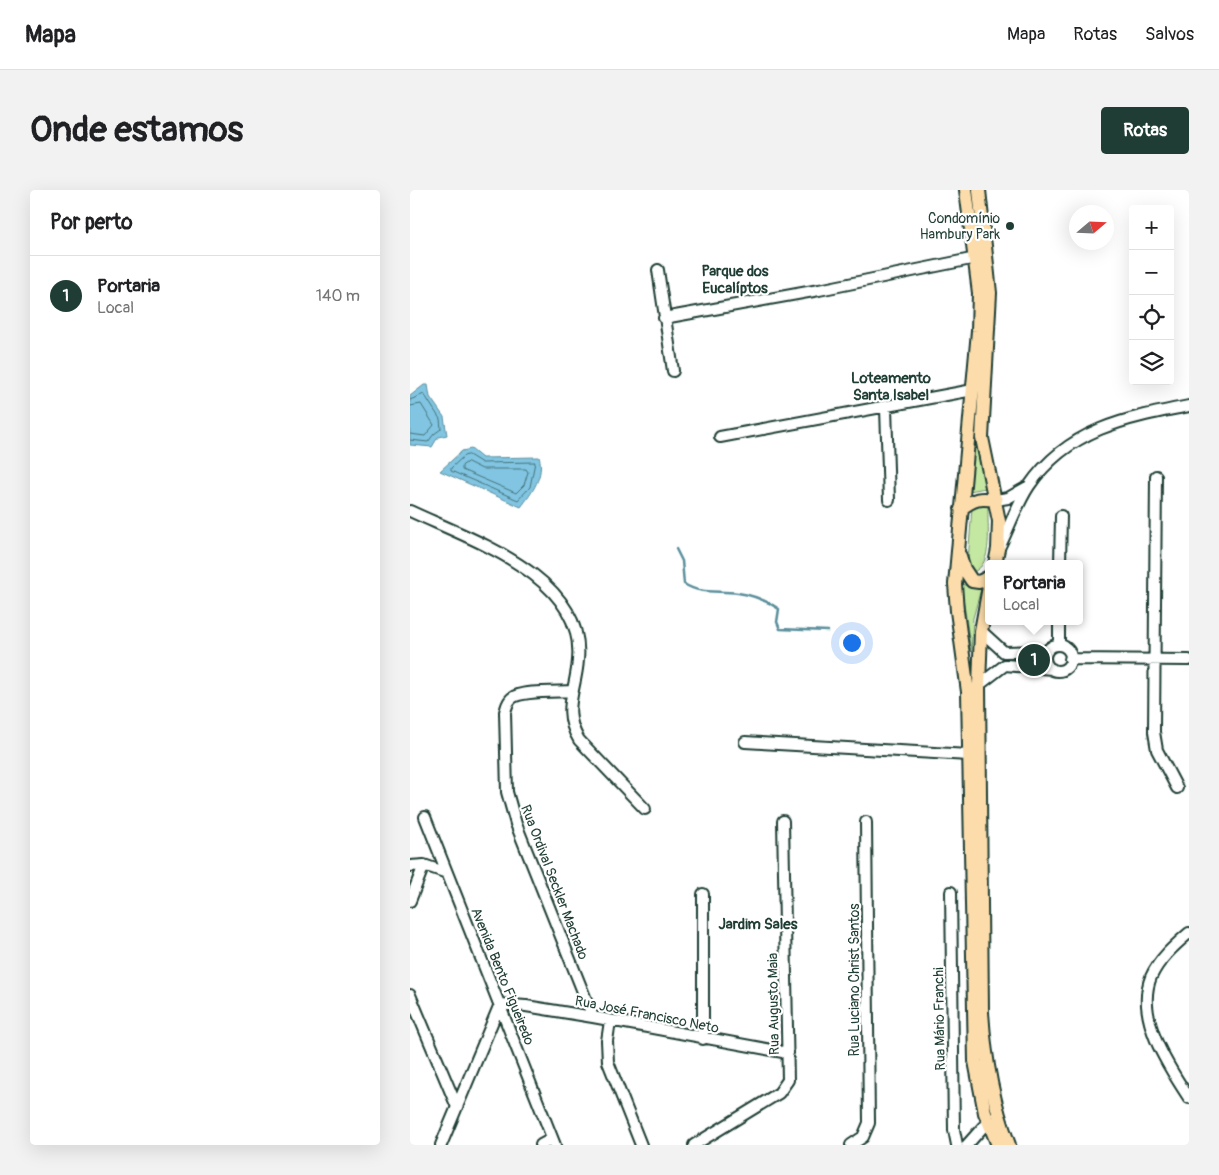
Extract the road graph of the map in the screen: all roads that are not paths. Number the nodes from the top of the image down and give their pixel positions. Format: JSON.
{"nodes":[{"id":1,"x":966,"y":190,"type":"edge"},
{"id":2,"x":979,"y":190,"type":"edge"},
{"id":3,"x":976,"y":258,"type":"junction"},
{"id":4,"x":658,"y":270,"type":"dead end"},
{"id":5,"x":664,"y":318,"type":"junction"},
{"id":6,"x":673,"y":372,"type":"dead end"},
{"id":7,"x":973,"y":390,"type":"junction"},
{"id":8,"x":1189,"y":406,"type":"edge"},
{"id":9,"x":886,"y":408,"type":"junction"},
{"id":10,"x":720,"y":437,"type":"dead end"},
{"id":11,"x":1156,"y":476,"type":"dead end"},
{"id":12,"x":1029,"y":486,"type":"junction"},
{"id":13,"x":889,"y":500,"type":"dead end"},
{"id":14,"x":996,"y":500,"type":"junction"},
{"id":15,"x":962,"y":508,"type":"junction"},
{"id":16,"x":410,"y":511,"type":"edge"},
{"id":17,"x":1061,"y":516,"type":"dead end"},
{"id":18,"x":998,"y":549,"type":"junction"},
{"id":19,"x":959,"y":552,"type":"junction"},
{"id":20,"x":996,"y":560,"type":"edge"},
{"id":21,"x":1060,"y":560,"type":"edge"},
{"id":22,"x":985,"y":580,"type":"edge"},
{"id":23,"x":985,"y":609,"type":"edge"},
{"id":24,"x":1059,"y":625,"type":"edge"},
{"id":25,"x":981,"y":631,"type":"junction"},
{"id":26,"x":1059,"y":645,"type":"junction"},
{"id":27,"x":1047,"y":650,"type":"junction"},
{"id":28,"x":1004,"y":652,"type":"junction"},
{"id":29,"x":1070,"y":659,"type":"junction"},
{"id":30,"x":1156,"y":660,"type":"junction"},
{"id":31,"x":1189,"y":660,"type":"edge"},
{"id":32,"x":1004,"y":665,"type":"junction"},
{"id":33,"x":1052,"y":669,"type":"junction"},
{"id":34,"x":978,"y":685,"type":"junction"},
{"id":35,"x":572,"y":691,"type":"junction"},
{"id":36,"x":745,"y":742,"type":"dead end"},
{"id":37,"x":969,"y":755,"type":"junction"},
{"id":38,"x":1177,"y":788,"type":"dead end"},
{"id":39,"x":645,"y":809,"type":"dead end"},
{"id":40,"x":425,"y":817,"type":"dead end"},
{"id":41,"x":783,"y":821,"type":"dead end"},
{"id":42,"x":866,"y":822,"type":"dead end"},
{"id":43,"x":424,"y":865,"type":"junction"},
{"id":44,"x":410,"y":866,"type":"edge"},
{"id":45,"x":447,"y":873,"type":"junction"},
{"id":46,"x":951,"y":892,"type":"dead end"},
{"id":47,"x":703,"y":894,"type":"dead end"},
{"id":48,"x":410,"y":902,"type":"edge"},
{"id":49,"x":1189,"y":933,"type":"edge"},
{"id":50,"x":410,"y":995,"type":"edge"},
{"id":51,"x":500,"y":1004,"type":"junction"},
{"id":52,"x":593,"y":1017,"type":"junction"},
{"id":53,"x":610,"y":1021,"type":"junction"},
{"id":54,"x":703,"y":1038,"type":"junction"},
{"id":55,"x":788,"y":1054,"type":"junction"},
{"id":56,"x":1189,"y":1098,"type":"edge"},
{"id":57,"x":456,"y":1107,"type":"junction"},
{"id":58,"x":994,"y":1122,"type":"junction"},
{"id":59,"x":554,"y":1142,"type":"edge"},
{"id":60,"x":441,"y":1145,"type":"edge"},
{"id":61,"x":541,"y":1145,"type":"edge"},
{"id":62,"x":641,"y":1145,"type":"edge"},
{"id":63,"x":694,"y":1145,"type":"edge"},
{"id":64,"x":851,"y":1145,"type":"edge"},
{"id":65,"x":957,"y":1145,"type":"edge"},
{"id":66,"x":967,"y":1145,"type":"edge"},
{"id":67,"x":998,"y":1145,"type":"edge"},
{"id":68,"x":1009,"y":1145,"type":"edge"}],
"edges":[{"from":1,"to":3,"type":"main road"},
{"from":2,"to":14,"type":"main road"},
{"from":3,"to":5,"type":"street"},
{"from":3,"to":7,"type":"main road"},
{"from":4,"to":5,"type":"street"},
{"from":5,"to":6,"type":"street"},
{"from":7,"to":9,"type":"street"},
{"from":7,"to":15,"type":"main road"},
{"from":8,"to":12,"type":"street"},
{"from":9,"to":10,"type":"street"},
{"from":9,"to":13,"type":"street"},
{"from":11,"to":30,"type":"street"},
{"from":12,"to":14,"type":"street"},
{"from":12,"to":18,"type":"street"},
{"from":14,"to":15,"type":"main road"},
{"from":14,"to":18,"type":"main road"},
{"from":15,"to":19,"type":"main road"},
{"from":16,"to":35,"type":"street"},
{"from":17,"to":21,"type":"street"},
{"from":18,"to":20,"type":"main road"},
{"from":19,"to":22,"type":"main road"},
{"from":19,"to":37,"type":"main road"},
{"from":23,"to":25,"type":"main road"},
{"from":24,"to":26,"type":"street"},
{"from":25,"to":28,"type":"street"},
{"from":25,"to":34,"type":"main road"},
{"from":26,"to":27,"type":"street"},
{"from":26,"to":29,"type":"street"},
{"from":27,"to":28,"type":"street"},
{"from":27,"to":33,"type":"street"},
{"from":28,"to":32,"type":"street"},
{"from":29,"to":30,"type":"street"},
{"from":29,"to":33,"type":"street"},
{"from":30,"to":31,"type":"street"},
{"from":30,"to":38,"type":"street"},
{"from":32,"to":33,"type":"street"},
{"from":32,"to":34,"type":"street"},
{"from":34,"to":58,"type":"main road"},
{"from":35,"to":39,"type":"street"},
{"from":35,"to":52,"type":"street","name":"Rua Ordival Seckler Machado"},
{"from":36,"to":37,"type":"street"},
{"from":37,"to":58,"type":"main road"},
{"from":40,"to":45,"type":"street","name":"Avenida Bento Figueiredo"},
{"from":41,"to":55,"type":"street","name":"Rua Augusto Maia"},
{"from":42,"to":64,"type":"street","name":"Rua Luciano Christ Santos"},
{"from":43,"to":44,"type":"street"},
{"from":43,"to":45,"type":"street"},
{"from":43,"to":48,"type":"street"},
{"from":45,"to":51,"type":"street","name":"Avenida Bento Figueiredo"},
{"from":46,"to":65,"type":"street","name":"Rua Mário Franchi"},
{"from":47,"to":54,"type":"street"},
{"from":49,"to":56,"type":"street"},
{"from":50,"to":57,"type":"street"},
{"from":51,"to":52,"type":"street","name":"Rua José Francisco Neto"},
{"from":51,"to":57,"type":"street"},
{"from":51,"to":59,"type":"street","name":"Avenida Bento Figueiredo"},
{"from":52,"to":53,"type":"street","name":"Rua José Francisco Neto"},
{"from":53,"to":54,"type":"street","name":"Rua José Francisco Neto"},
{"from":53,"to":62,"type":"street"},
{"from":54,"to":55,"type":"street","name":"Rua José Francisco Neto"},
{"from":55,"to":63,"type":"street","name":"Rua Augusto Maia"},
{"from":57,"to":60,"type":"street"},
{"from":58,"to":66,"type":"street"},
{"from":58,"to":67,"type":"main road"},
{"from":58,"to":68,"type":"main road"},
{"from":59,"to":61,"type":"street"}]}
